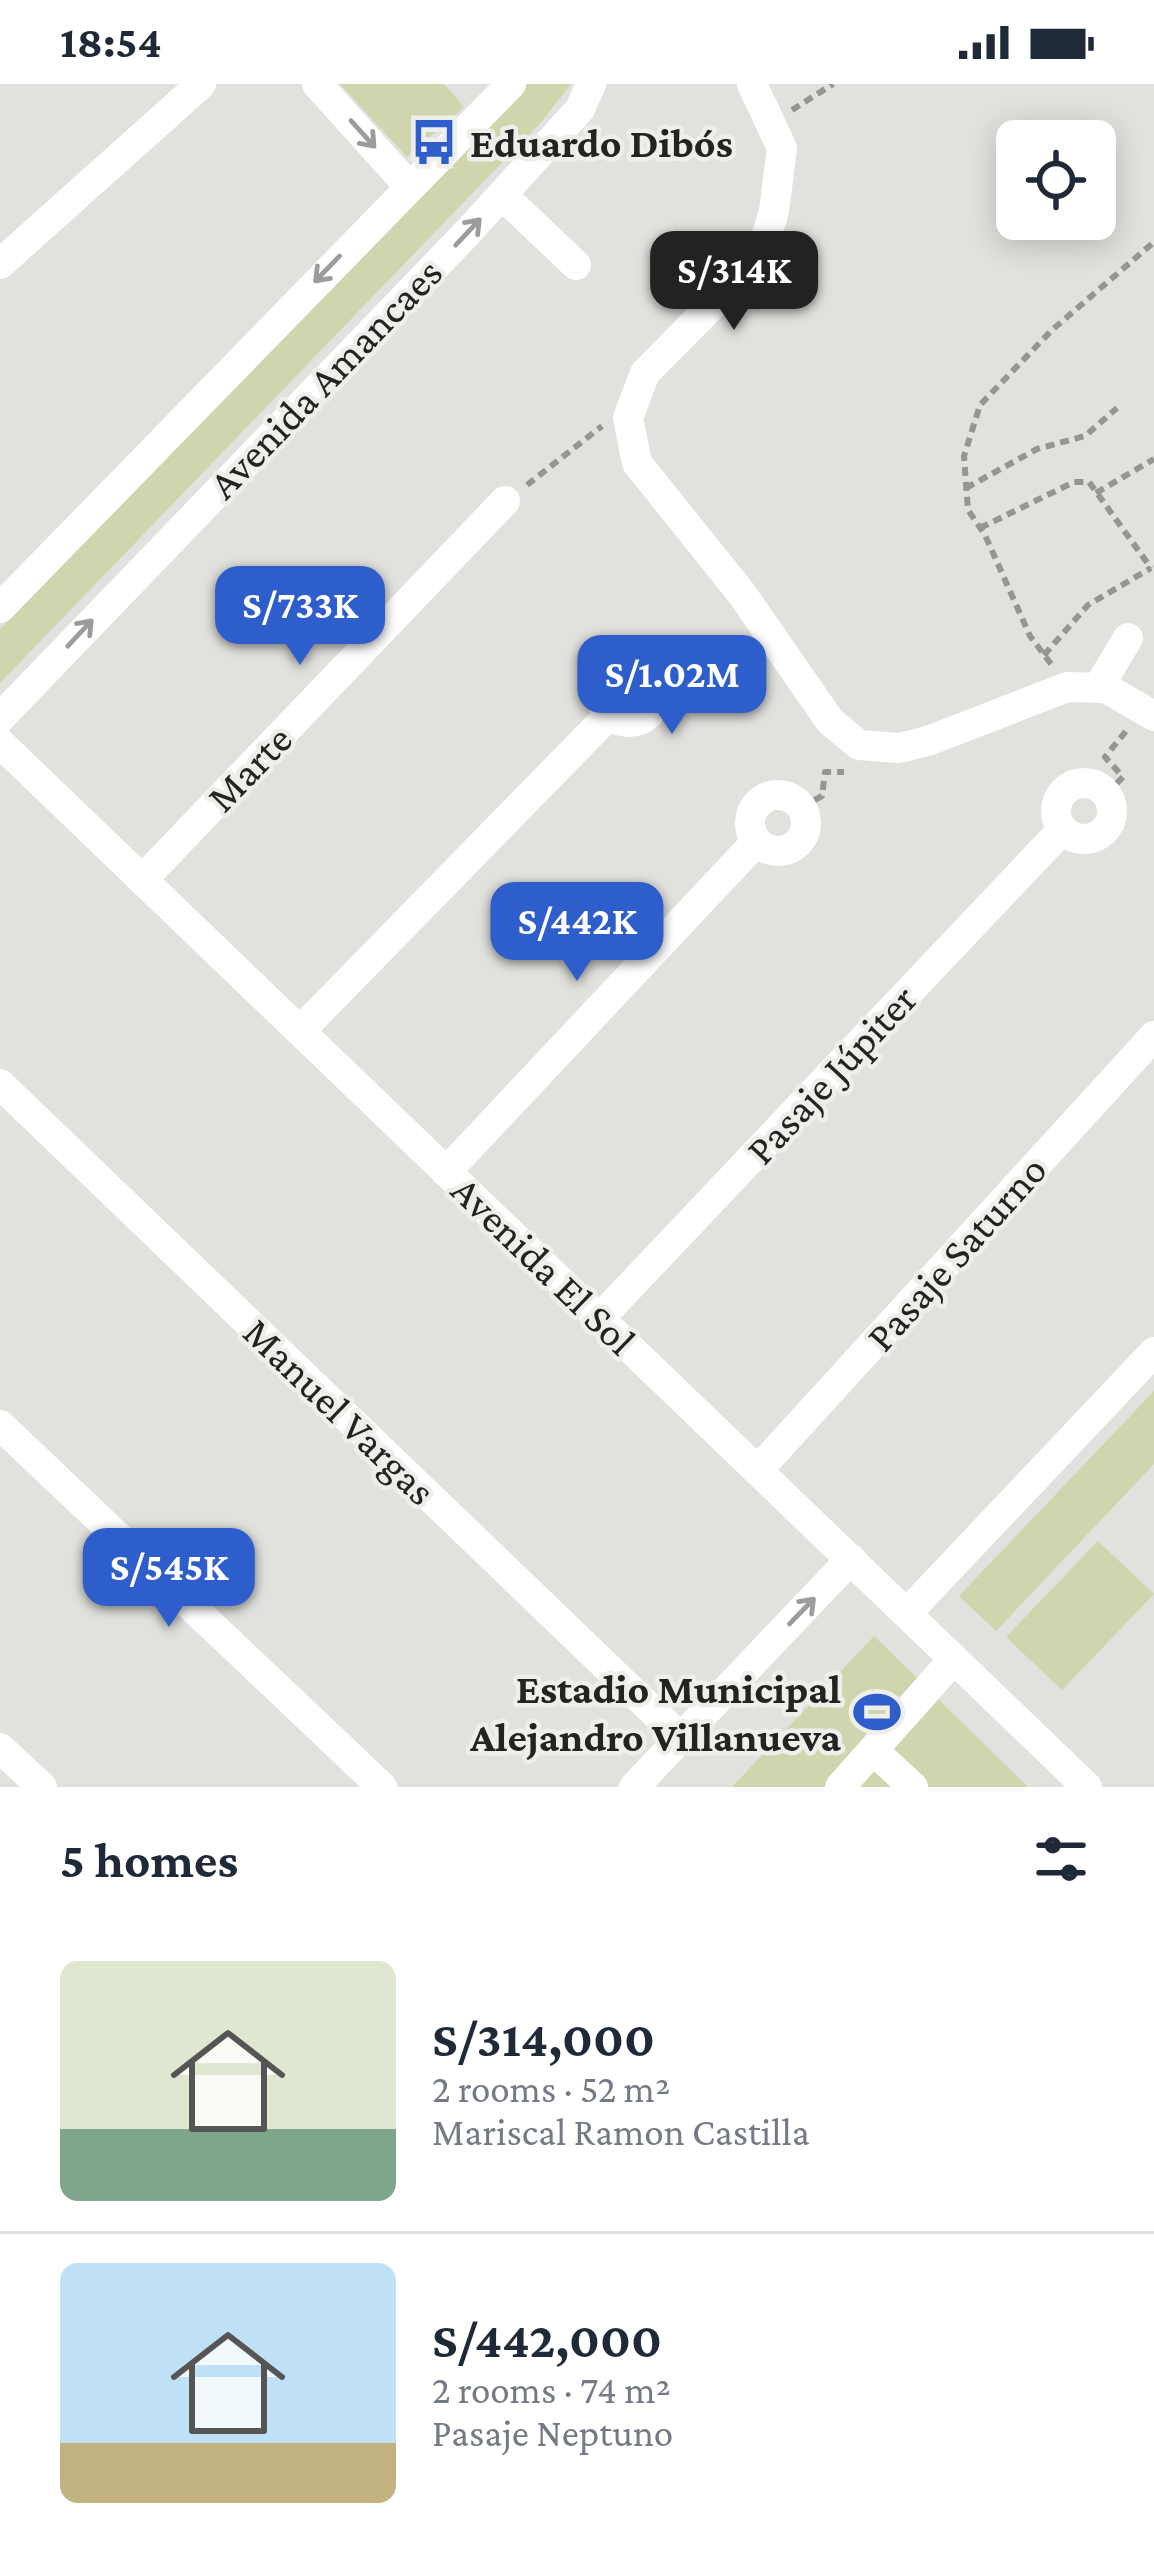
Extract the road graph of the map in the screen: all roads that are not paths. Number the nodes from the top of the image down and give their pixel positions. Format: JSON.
{"nodes":[{"id":1,"x":201,"y":84,"type":"edge"},
{"id":2,"x":317,"y":84,"type":"edge"},
{"id":3,"x":591,"y":84,"type":"edge"},
{"id":4,"x":752,"y":84,"type":"edge"},
{"id":5,"x":497,"y":90,"type":"edge"},
{"id":6,"x":408,"y":185,"type":"junction"},
{"id":7,"x":502,"y":195,"type":"junction"},
{"id":8,"x":0,"y":264,"type":"edge"},
{"id":9,"x":576,"y":265,"type":"dead end"},
{"id":10,"x":505,"y":501,"type":"road end"},
{"id":11,"x":0,"y":608,"type":"edge"},
{"id":12,"x":1128,"y":638,"type":"dead end"},
{"id":13,"x":1109,"y":691,"type":"junction"},
{"id":14,"x":610,"y":714,"type":"dead end"},
{"id":15,"x":1154,"y":716,"type":"edge"},
{"id":16,"x":0,"y":718,"type":"edge"},
{"id":17,"x":0,"y":743,"type":"edge"},
{"id":18,"x":1106,"y":794,"type":"road end"},
{"id":19,"x":801,"y":807,"type":"road end"},
{"id":20,"x":142,"y":880,"type":"junction"},
{"id":21,"x":300,"y":1031,"type":"junction"},
{"id":22,"x":1154,"y":1036,"type":"edge"},
{"id":23,"x":0,"y":1084,"type":"edge"},
{"id":24,"x":446,"y":1172,"type":"junction"},
{"id":25,"x":600,"y":1318,"type":"junction"},
{"id":26,"x":1154,"y":1352,"type":"edge"},
{"id":27,"x":0,"y":1425,"type":"edge"},
{"id":28,"x":758,"y":1470,"type":"junction"},
{"id":29,"x":850,"y":1559,"type":"junction"},
{"id":30,"x":907,"y":1613,"type":"junction"},
{"id":31,"x":954,"y":1659,"type":"junction"},
{"id":32,"x":681,"y":1738,"type":"junction"},
{"id":33,"x":0,"y":1748,"type":"edge"},
{"id":34,"x":874,"y":1752,"type":"junction"},
{"id":35,"x":42,"y":1787,"type":"edge"},
{"id":36,"x":382,"y":1787,"type":"edge"},
{"id":37,"x":634,"y":1787,"type":"edge"},
{"id":38,"x":840,"y":1787,"type":"edge"},
{"id":39,"x":913,"y":1787,"type":"edge"},
{"id":40,"x":1088,"y":1787,"type":"edge"}],
"edges":[{"from":1,"to":8,"type":"street"},
{"from":2,"to":6,"type":"street","one_way":true},
{"from":3,"to":7,"type":"street","name":"Avenida Amancaes"},
{"from":4,"to":13,"type":"street"},
{"from":5,"to":6,"type":"street","name":"Avenida Amancaes"},
{"from":6,"to":11,"type":"street","name":"Avenida Amancaes","one_way":true},
{"from":7,"to":9,"type":"street"},
{"from":16,"to":7,"type":"street","name":"Avenida Amancaes","one_way":true},
{"from":10,"to":20,"type":"street","name":"Marte"},
{"from":12,"to":13,"type":"street"},
{"from":13,"to":15,"type":"street"},
{"from":14,"to":21,"type":"street"},
{"from":17,"to":20,"type":"street","name":"Avenida El Sol"},
{"from":18,"to":25,"type":"street","name":"Pasaje Júpiter"},
{"from":19,"to":24,"type":"street"},
{"from":20,"to":21,"type":"street","name":"Avenida El Sol"},
{"from":21,"to":24,"type":"street","name":"Avenida El Sol"},
{"from":22,"to":28,"type":"street","name":"Pasaje Saturno"},
{"from":23,"to":32,"type":"street","name":"Manuel Vargas"},
{"from":24,"to":25,"type":"street","name":"Avenida El Sol"},
{"from":25,"to":28,"type":"street","name":"Avenida El Sol"},
{"from":26,"to":30,"type":"street"},
{"from":27,"to":36,"type":"street"},
{"from":28,"to":29,"type":"street","name":"Avenida El Sol"},
{"from":29,"to":30,"type":"street","name":"Avenida El Sol"},
{"from":32,"to":29,"type":"street","one_way":true},
{"from":30,"to":31,"type":"street","name":"Avenida El Sol"},
{"from":31,"to":34,"type":"street"},
{"from":31,"to":40,"type":"street","name":"Avenida El Sol"},
{"from":32,"to":37,"type":"street"},
{"from":33,"to":35,"type":"street"},
{"from":34,"to":38,"type":"street"},
{"from":34,"to":39,"type":"street"}]}
